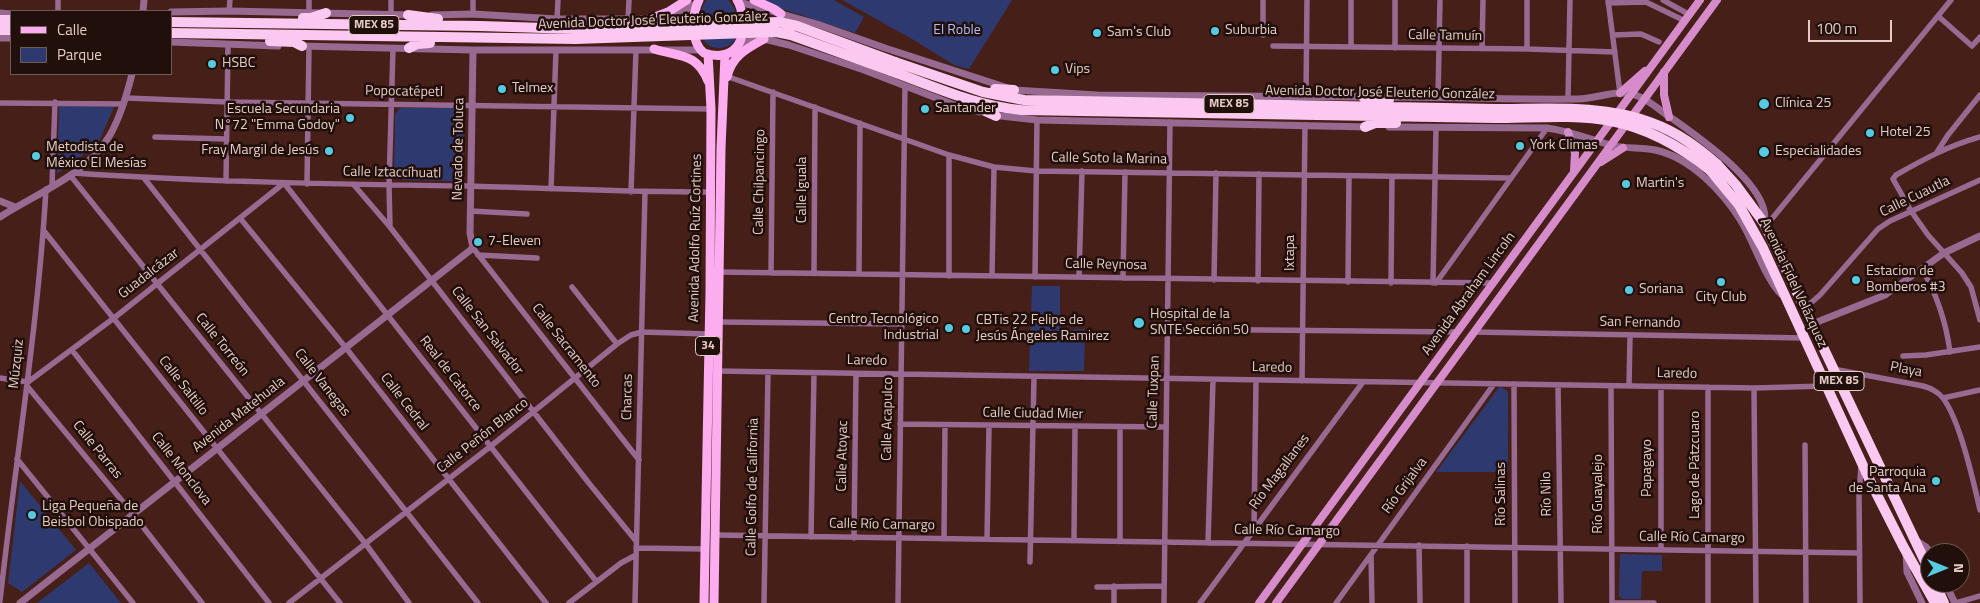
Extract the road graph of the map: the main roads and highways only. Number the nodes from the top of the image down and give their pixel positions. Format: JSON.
{"nodes":[{"id":1,"x":687,"y":0,"type":"edge"},
{"id":2,"x":754,"y":0,"type":"edge"},
{"id":3,"x":1700,"y":0,"type":"edge"},
{"id":4,"x":1717,"y":0,"type":"edge"},
{"id":5,"x":698,"y":1,"type":"edge"},
{"id":6,"x":738,"y":1,"type":"edge"},
{"id":7,"x":776,"y":12,"type":"road end"},
{"id":8,"x":326,"y":13,"type":"road end"},
{"id":9,"x":408,"y":15,"type":"road end"},
{"id":10,"x":647,"y":20,"type":"road end"},
{"id":11,"x":172,"y":22,"type":"edge"},
{"id":12,"x":237,"y":23,"type":"junction"},
{"id":13,"x":480,"y":26,"type":"junction"},
{"id":14,"x":172,"y":33,"type":"edge"},
{"id":15,"x":248,"y":34,"type":"junction"},
{"id":16,"x":576,"y":34,"type":"junction"},
{"id":17,"x":476,"y":38,"type":"junction"},
{"id":18,"x":766,"y":40,"type":"road end"},
{"id":19,"x":306,"y":46,"type":"road end"},
{"id":20,"x":409,"y":48,"type":"road end"},
{"id":21,"x":654,"y":49,"type":"road end"},
{"id":22,"x":704,"y":52,"type":"junction"},
{"id":23,"x":725,"y":55,"type":"junction"},
{"id":24,"x":1652,"y":65,"type":"junction"},
{"id":25,"x":893,"y":66,"type":"junction"},
{"id":26,"x":1664,"y":72,"type":"junction"},
{"id":27,"x":725,"y":76,"type":"junction"},
{"id":28,"x":964,"y":85,"type":"junction"},
{"id":29,"x":711,"y":88,"type":"junction"},
{"id":30,"x":1014,"y":90,"type":"road end"},
{"id":31,"x":1620,"y":93,"type":"road end"},
{"id":32,"x":1363,"y":97,"type":"road end"},
{"id":33,"x":964,"y":98,"type":"junction"},
{"id":34,"x":1437,"y":102,"type":"junction"},
{"id":35,"x":1496,"y":113,"type":"junction"},
{"id":36,"x":996,"y":116,"type":"road end"},
{"id":37,"x":1669,"y":117,"type":"road end"},
{"id":38,"x":1422,"y":118,"type":"junction"},
{"id":39,"x":1365,"y":127,"type":"road end"},
{"id":40,"x":1568,"y":132,"type":"road end"},
{"id":41,"x":1623,"y":148,"type":"road end"},
{"id":42,"x":1595,"y":166,"type":"junction"},
{"id":43,"x":1713,"y":167,"type":"junction"},
{"id":44,"x":1573,"y":175,"type":"junction"},
{"id":45,"x":1559,"y":192,"type":"junction"},
{"id":46,"x":1571,"y":200,"type":"junction"},
{"id":47,"x":1552,"y":202,"type":"junction"},
{"id":48,"x":1560,"y":214,"type":"junction"},
{"id":49,"x":1920,"y":551,"type":"edge"},
{"id":50,"x":1938,"y":600,"type":"edge"},
{"id":51,"x":704,"y":603,"type":"edge"},
{"id":52,"x":714,"y":603,"type":"edge"},
{"id":53,"x":1259,"y":603,"type":"edge"},
{"id":54,"x":1276,"y":603,"type":"edge"}],
"edges":[{"from":1,"to":10,"type":"main road"},
{"from":2,"to":7,"type":"main road"},
{"from":3,"to":24,"type":"main road","name":"Avenida Abraham Lincoln"},
{"from":4,"to":26,"type":"main road"},
{"from":5,"to":22,"type":"main road","number":"34"},
{"from":6,"to":23,"type":"main road"},
{"from":8,"to":12,"type":"highway"},
{"from":9,"to":13,"type":"highway"},
{"from":11,"to":12,"type":"highway","name":"Avenida Doctor José Eleuterio González","number":"MEX 85"},
{"from":12,"to":13,"type":"highway","name":"Avenida Doctor José Eleuterio González","number":"MEX 85"},
{"from":13,"to":16,"type":"highway","name":"Avenida Doctor José Eleuterio González","number":"MEX 85"},
{"from":14,"to":15,"type":"highway","name":"Avenida Doctor José Eleuterio González","number":"MEX 85"},
{"from":15,"to":17,"type":"highway","name":"Avenida Doctor José Eleuterio González","number":"MEX 85"},
{"from":15,"to":19,"type":"highway"},
{"from":16,"to":17,"type":"highway","name":"Avenida Doctor José Eleuterio González","number":"MEX 85"},
{"from":16,"to":25,"type":"highway","name":"Avenida Doctor José Eleuterio González","number":"MEX 85","bridge":true},
{"from":17,"to":20,"type":"highway"},
{"from":18,"to":27,"type":"main road"},
{"from":21,"to":29,"type":"main road"},
{"from":22,"to":23,"type":"main road"},
{"from":22,"to":29,"type":"main road","name":"Avenida Adolfo Ruíz Cortines","number":"34"},
{"from":23,"to":27,"type":"main road"},
{"from":24,"to":31,"type":"main road"},
{"from":24,"to":44,"type":"main road","name":"Avenida Abraham Lincoln"},
{"from":25,"to":28,"type":"highway","name":"Avenida Doctor José Eleuterio González","number":"MEX 85"},
{"from":25,"to":33,"type":"highway","name":"Avenida Doctor José Eleuterio González","number":"MEX 85"},
{"from":26,"to":37,"type":"main road"},
{"from":26,"to":42,"type":"main road"},
{"from":27,"to":52,"type":"main road","name":"Avenida Adolfo Ruíz Cortines","number":"34"},
{"from":28,"to":30,"type":"highway"},
{"from":28,"to":34,"type":"highway","name":"Avenida Doctor José Eleuterio González","number":"MEX 85"},
{"from":29,"to":51,"type":"main road","name":"Avenida Adolfo Ruíz Cortines","number":"34"},
{"from":32,"to":34,"type":"highway"},
{"from":33,"to":36,"type":"highway"},
{"from":33,"to":38,"type":"highway","name":"Avenida Doctor José Eleuterio González","number":"MEX 85"},
{"from":34,"to":35,"type":"highway","name":"Avenida Doctor José Eleuterio González","number":"MEX 85"},
{"from":35,"to":38,"type":"highway","name":"Avenida Doctor José Eleuterio González","number":"MEX 85"},
{"from":35,"to":43,"type":"highway","name":"Avenida Doctor José Eleuterio González","number":"MEX 85","bridge":true},
{"from":38,"to":39,"type":"highway"},
{"from":40,"to":44,"type":"main road"},
{"from":41,"to":42,"type":"main road"},
{"from":42,"to":46,"type":"main road"},
{"from":43,"to":49,"type":"highway","name":"Avenida Fidel Velázquez","number":"MEX 85"},
{"from":43,"to":50,"type":"highway","name":"Avenida Fidel Velázquez","number":"MEX 85"},
{"from":44,"to":45,"type":"main road","name":"Avenida Abraham Lincoln"},
{"from":45,"to":46,"type":"main road"},
{"from":45,"to":47,"type":"main road","name":"Avenida Abraham Lincoln"},
{"from":46,"to":48,"type":"main road"},
{"from":47,"to":48,"type":"main road"},
{"from":47,"to":53,"type":"main road","name":"Avenida Abraham Lincoln"},
{"from":48,"to":54,"type":"main road"}]}
